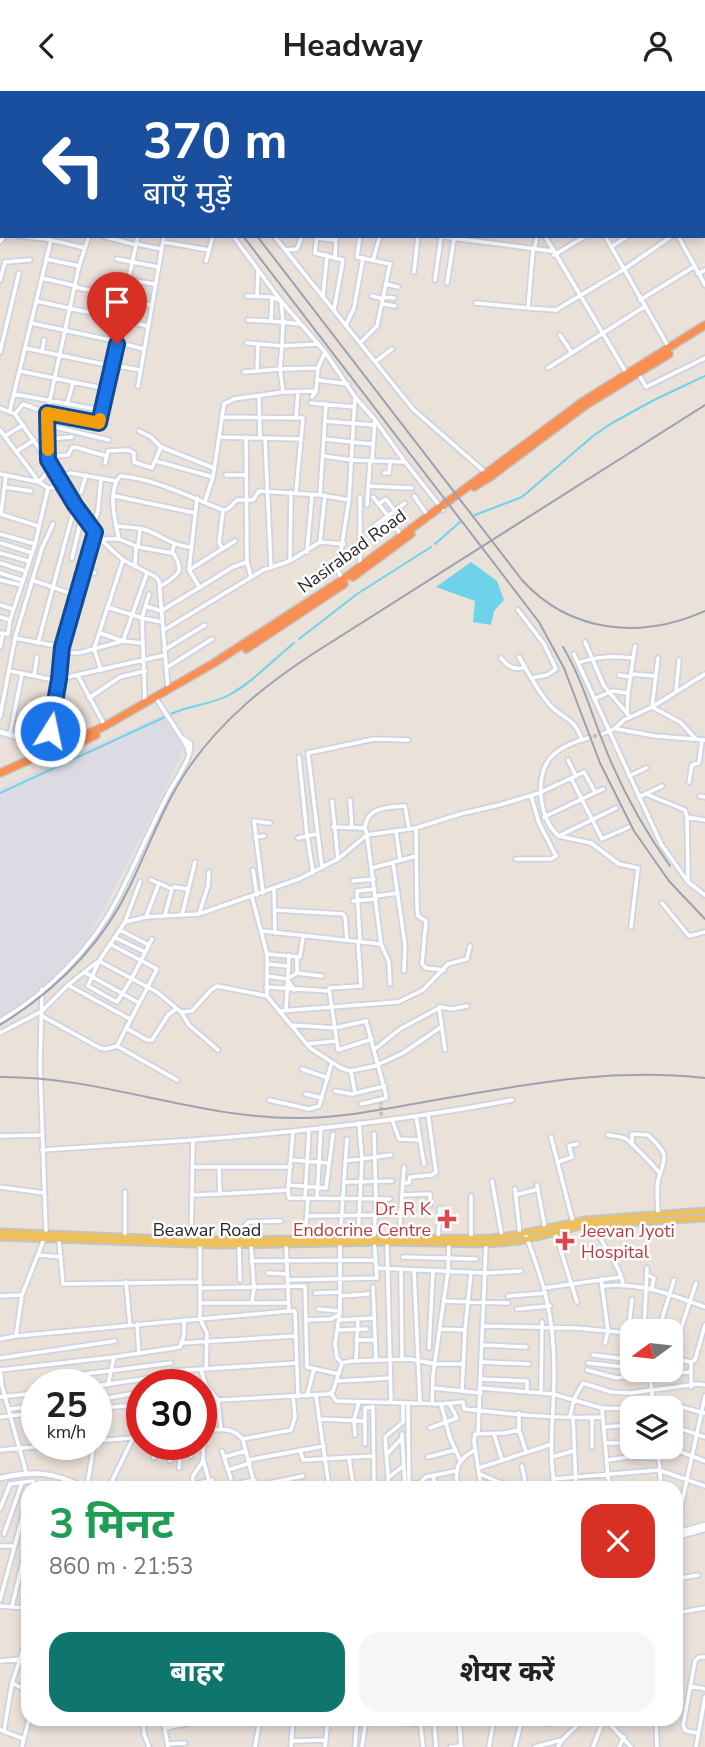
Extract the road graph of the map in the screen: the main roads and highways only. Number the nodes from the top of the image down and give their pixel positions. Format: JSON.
{"nodes":[{"id":1,"x":705,"y":328,"type":"edge"},
{"id":2,"x":628,"y":376,"type":"junction"},
{"id":3,"x":442,"y":509,"type":"junction"},
{"id":4,"x":157,"y":699,"type":"junction"},
{"id":5,"x":60,"y":749,"type":"junction"},
{"id":6,"x":0,"y":775,"type":"edge"},
{"id":7,"x":705,"y":1211,"type":"edge"},
{"id":8,"x":705,"y":1218,"type":"edge"},
{"id":9,"x":591,"y":1222,"type":"junction"},
{"id":10,"x":0,"y":1232,"type":"edge"},
{"id":11,"x":524,"y":1235,"type":"junction"},
{"id":12,"x":0,"y":1237,"type":"edge"},
{"id":13,"x":45,"y":1237,"type":"junction"},
{"id":14,"x":340,"y":1240,"type":"junction"},
{"id":15,"x":374,"y":1240,"type":"junction"},
{"id":16,"x":387,"y":1240,"type":"junction"},
{"id":17,"x":286,"y":1241,"type":"junction"},
{"id":18,"x":449,"y":1241,"type":"junction"},
{"id":19,"x":486,"y":1241,"type":"junction"},
{"id":20,"x":200,"y":1242,"type":"junction"}],
"edges":[{"from":1,"to":2,"type":"highway","name":"Nasirabad Road"},
{"from":1,"to":2,"type":"highway","name":"Nasirabad Road"},
{"from":2,"to":3,"type":"highway","name":"Nasirabad Road"},
{"from":3,"to":4,"type":"highway","name":"Nasirabad Road"},
{"from":3,"to":4,"type":"highway","name":"Nasirabad Road"},
{"from":4,"to":5,"type":"highway","name":"Nasirabad Road"},
{"from":4,"to":5,"type":"highway","name":"Nasirabad Road"},
{"from":5,"to":6,"type":"highway","name":"Nasirabad Road"},
{"from":7,"to":9,"type":"main road","name":"Beawar Road"},
{"from":8,"to":9,"type":"main road","name":"Beawar Road"},
{"from":9,"to":11,"type":"main road","name":"Beawar Road"},
{"from":9,"to":11,"type":"main road","name":"Beawar Road"},
{"from":10,"to":13,"type":"main road","name":"Beawar Road"},
{"from":11,"to":19,"type":"main road","name":"Beawar Road"},
{"from":11,"to":19,"type":"main road","name":"Beawar Road"},
{"from":12,"to":13,"type":"main road","name":"Beawar Road"},
{"from":13,"to":20,"type":"main road","name":"Beawar Road"},
{"from":13,"to":20,"type":"main road","name":"Beawar Road"},
{"from":14,"to":15,"type":"main road","name":"Beawar Road"},
{"from":14,"to":15,"type":"main road","name":"Beawar Road"},
{"from":14,"to":17,"type":"main road","name":"Beawar Road"},
{"from":14,"to":17,"type":"main road","name":"Beawar Road"},
{"from":15,"to":16,"type":"main road","name":"Beawar Road"},
{"from":16,"to":18,"type":"main road","name":"Beawar Road"},
{"from":16,"to":18,"type":"main road","name":"Beawar Road"},
{"from":17,"to":20,"type":"main road","name":"Beawar Road"},
{"from":18,"to":19,"type":"main road","name":"Beawar Road"},
{"from":18,"to":19,"type":"main road","name":"Beawar Road"}]}
